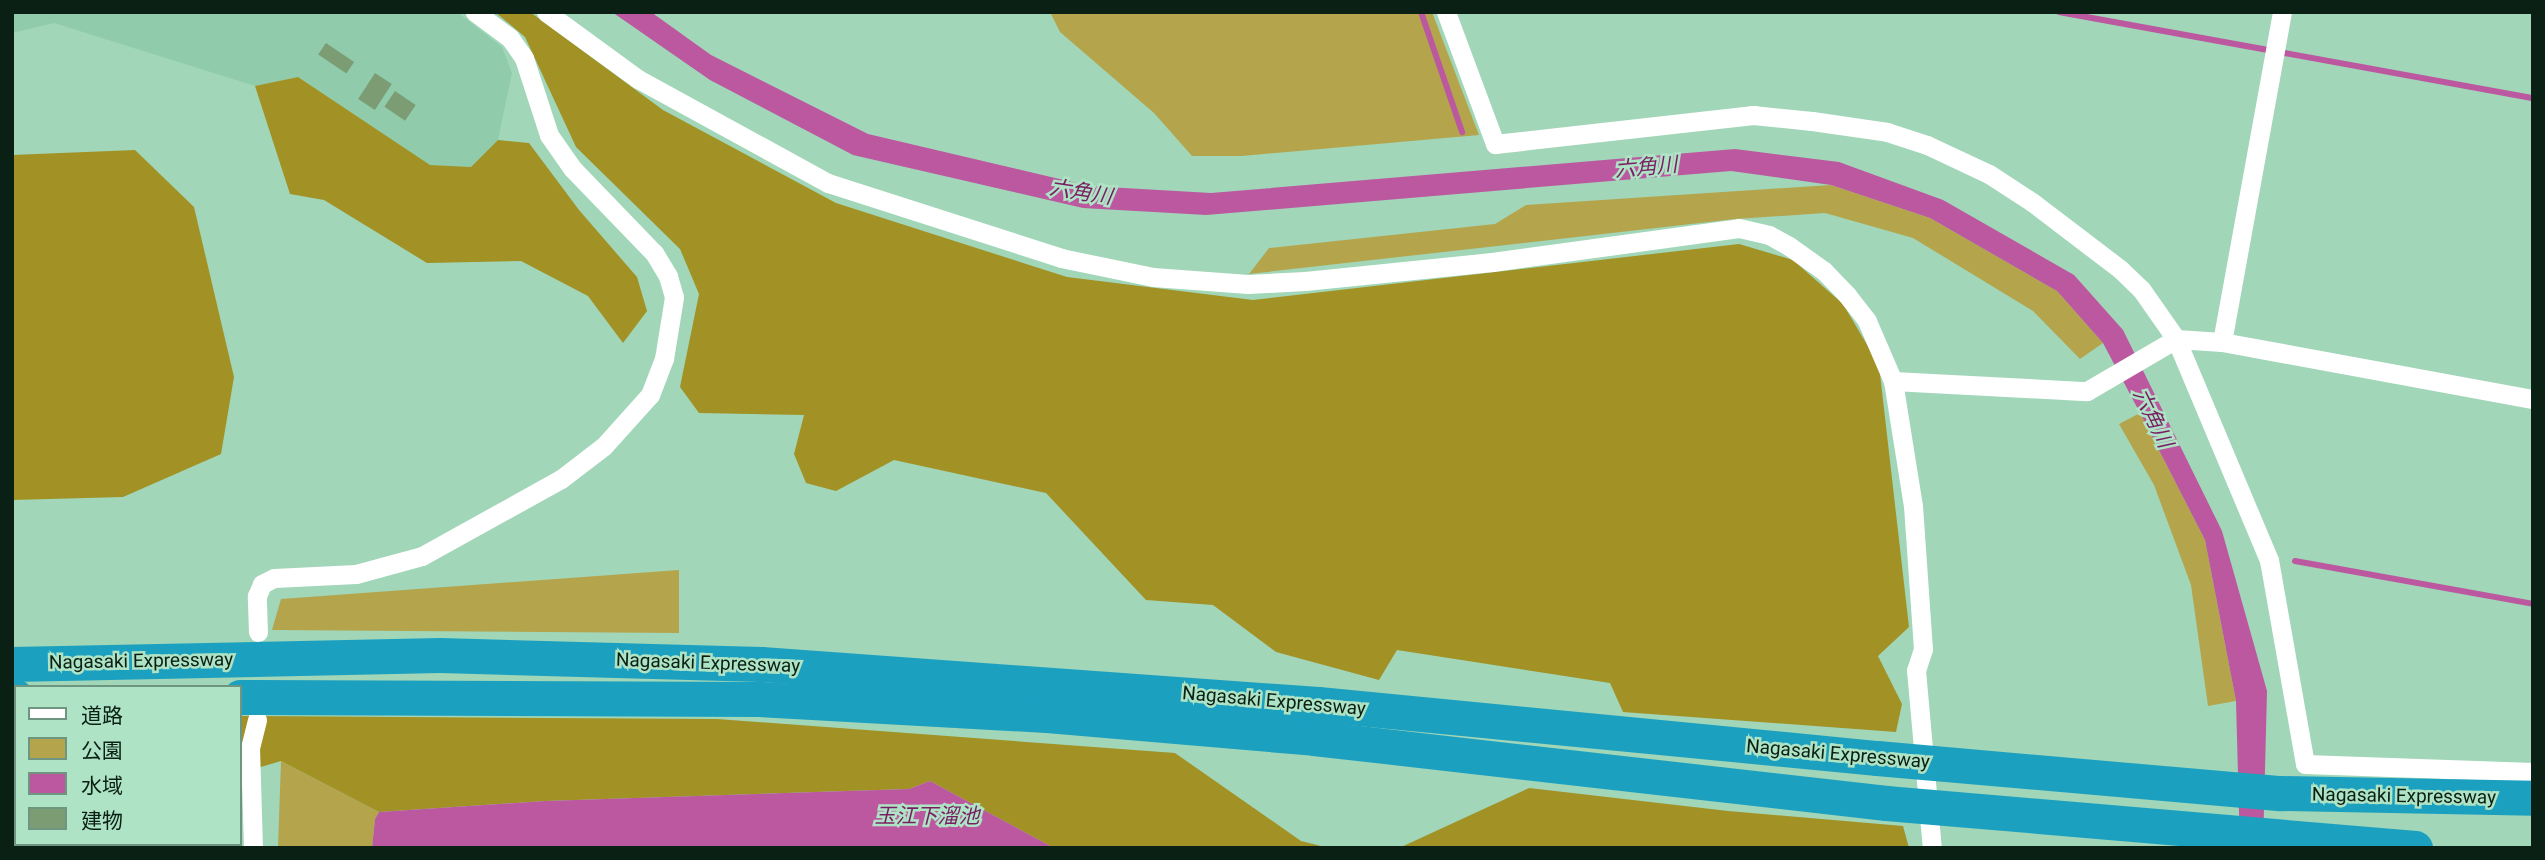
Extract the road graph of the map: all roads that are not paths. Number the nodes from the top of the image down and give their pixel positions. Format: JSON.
{"nodes":[{"id":1,"x":475,"y":12,"type":"edge"},
{"id":2,"x":546,"y":12,"type":"edge"},
{"id":3,"x":1446,"y":12,"type":"edge"},
{"id":4,"x":2282,"y":12,"type":"edge"},
{"id":5,"x":2176,"y":340,"type":"junction"},
{"id":6,"x":2222,"y":342,"type":"junction"},
{"id":7,"x":1893,"y":380,"type":"junction"},
{"id":8,"x":2533,"y":399,"type":"edge"},
{"id":9,"x":258,"y":632,"type":"dead end"},
{"id":10,"x":12,"y":664,"type":"edge"},
{"id":11,"x":248,"y":708,"type":"edge"},
{"id":12,"x":245,"y":748,"type":"edge"},
{"id":13,"x":2533,"y":772,"type":"edge"},
{"id":14,"x":2533,"y":798,"type":"edge"},
{"id":15,"x":253,"y":848,"type":"edge"},
{"id":16,"x":1932,"y":848,"type":"edge"},
{"id":17,"x":2415,"y":848,"type":"edge"}],
"edges":[{"from":1,"to":9,"type":"street"},
{"from":2,"to":7,"type":"street"},
{"from":3,"to":5,"type":"street"},
{"from":4,"to":6,"type":"street"},
{"from":5,"to":6,"type":"street"},
{"from":5,"to":7,"type":"street"},
{"from":5,"to":13,"type":"street"},
{"from":6,"to":8,"type":"street"},
{"from":7,"to":16,"type":"street"},
{"from":10,"to":14,"type":"highway","name":"Nagasaki Expressway"},
{"from":11,"to":12,"type":"street"},
{"from":11,"to":17,"type":"highway","name":"Nagasaki Expressway"},
{"from":12,"to":15,"type":"street"}]}
